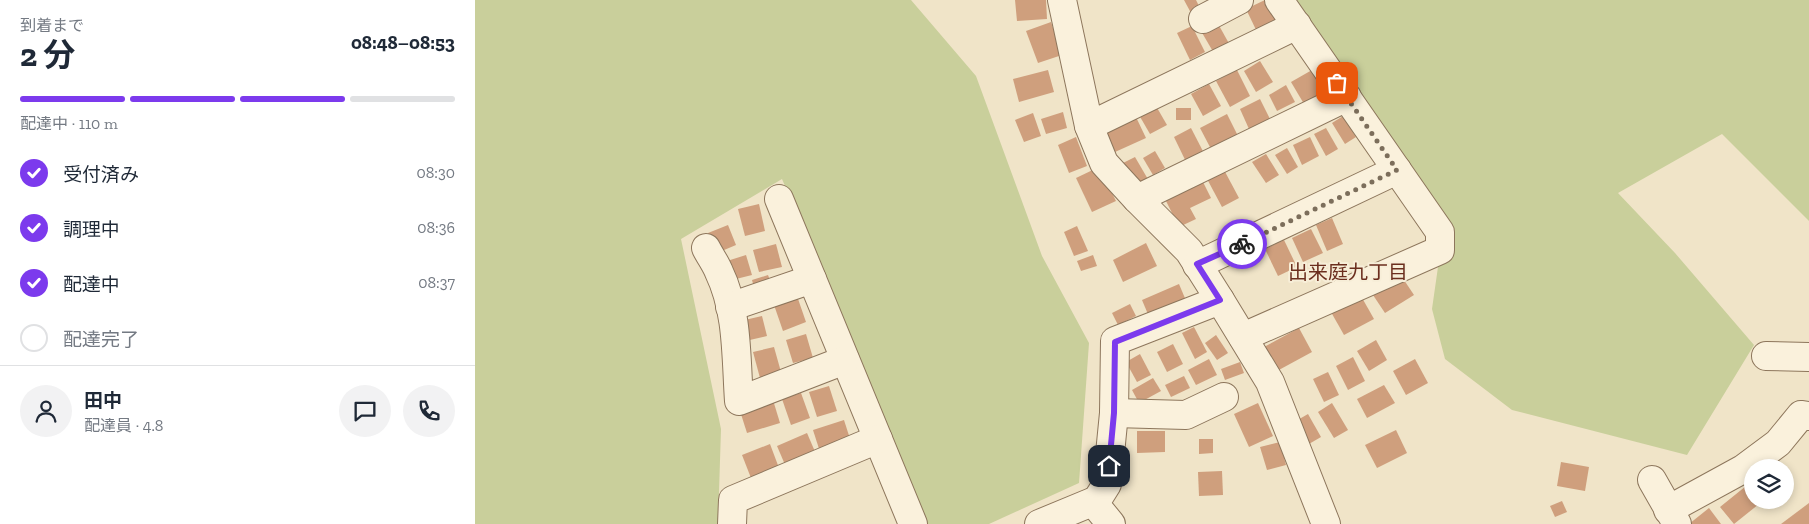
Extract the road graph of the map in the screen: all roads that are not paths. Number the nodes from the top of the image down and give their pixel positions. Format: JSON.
{"nodes":[{"id":1,"x":1062,"y":0,"type":"edge"},
{"id":2,"x":1239,"y":0,"type":"edge"},
{"id":3,"x":1279,"y":0,"type":"edge"},
{"id":4,"x":1203,"y":19,"type":"dead end"},
{"id":5,"x":1297,"y":25,"type":"junction"},
{"id":6,"x":1347,"y":97,"type":"junction"},
{"id":7,"x":1089,"y":126,"type":"junction"},
{"id":8,"x":1397,"y":170,"type":"junction"},
{"id":9,"x":779,"y":199,"type":"dead end"},
{"id":10,"x":1137,"y":199,"type":"junction"},
{"id":11,"x":706,"y":248,"type":"dead end"},
{"id":12,"x":1197,"y":264,"type":"junction"},
{"id":13,"x":812,"y":279,"type":"junction"},
{"id":14,"x":1220,"y":300,"type":"junction"},
{"id":15,"x":730,"y":307,"type":"junction"},
{"id":16,"x":1243,"y":337,"type":"junction"},
{"id":17,"x":1766,"y":356,"type":"dead end"},
{"id":18,"x":1809,"y":357,"type":"edge"},
{"id":19,"x":845,"y":360,"type":"junction"},
{"id":20,"x":1224,"y":397,"type":"dead end"},
{"id":21,"x":1114,"y":413,"type":"junction"},
{"id":22,"x":1809,"y":416,"type":"edge"},
{"id":23,"x":878,"y":440,"type":"junction"},
{"id":24,"x":1652,"y":480,"type":"dead end"},
{"id":25,"x":1093,"y":502,"type":"junction"},
{"id":26,"x":1673,"y":517,"type":"edge"},
{"id":27,"x":910,"y":523,"type":"edge"},
{"id":28,"x":732,"y":524,"type":"edge"},
{"id":29,"x":1040,"y":524,"type":"edge"},
{"id":30,"x":1111,"y":524,"type":"edge"},
{"id":31,"x":1326,"y":524,"type":"edge"}],
"edges":[{"from":1,"to":7,"type":"street"},
{"from":2,"to":4,"type":"street"},
{"from":3,"to":5,"type":"street"},
{"from":5,"to":6,"type":"street"},
{"from":5,"to":7,"type":"street"},
{"from":6,"to":8,"type":"street"},
{"from":6,"to":10,"type":"street"},
{"from":7,"to":10,"type":"street"},
{"from":8,"to":12,"type":"street"},
{"from":8,"to":16,"type":"street"},
{"from":9,"to":13,"type":"street"},
{"from":10,"to":12,"type":"street"},
{"from":11,"to":15,"type":"street"},
{"from":12,"to":14,"type":"street"},
{"from":13,"to":15,"type":"street"},
{"from":13,"to":19,"type":"street"},
{"from":14,"to":16,"type":"street"},
{"from":14,"to":21,"type":"street"},
{"from":15,"to":19,"type":"street"},
{"from":16,"to":31,"type":"street"},
{"from":17,"to":18,"type":"street"},
{"from":19,"to":23,"type":"street"},
{"from":20,"to":21,"type":"street"},
{"from":21,"to":25,"type":"street"},
{"from":22,"to":26,"type":"street"},
{"from":23,"to":27,"type":"street"},
{"from":23,"to":28,"type":"street"},
{"from":24,"to":26,"type":"street"},
{"from":25,"to":29,"type":"street"},
{"from":25,"to":30,"type":"street"}]}
